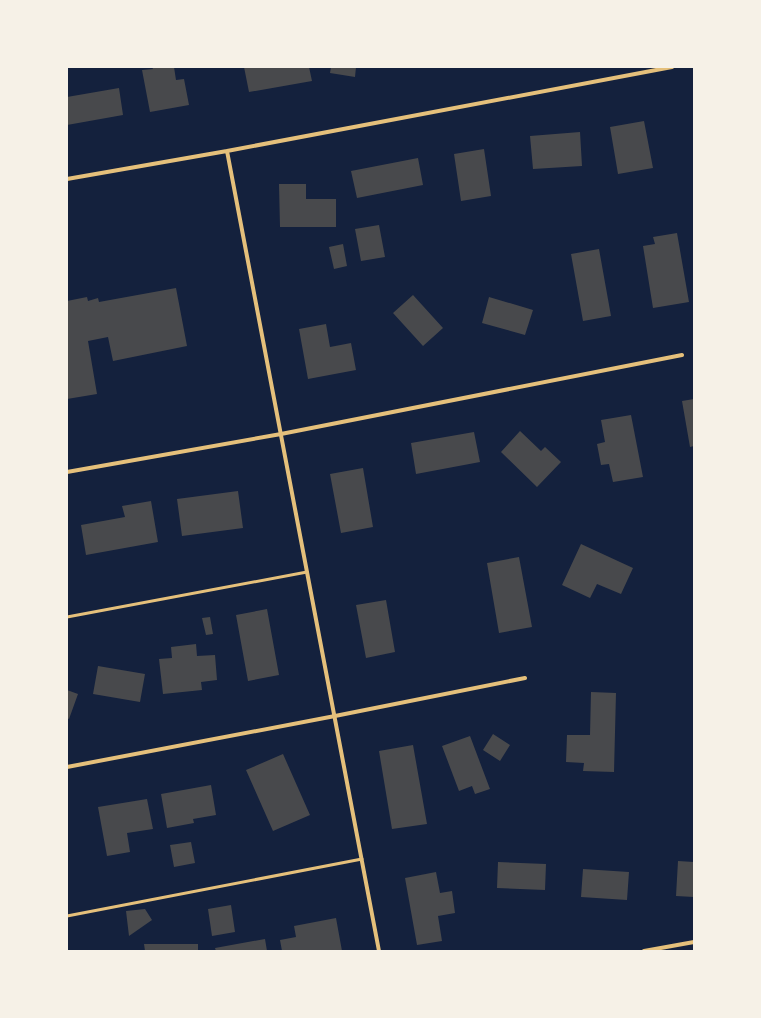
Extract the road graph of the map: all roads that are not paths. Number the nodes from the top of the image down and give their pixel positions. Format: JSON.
{"nodes":[{"id":1,"x":672,"y":67,"type":"edge"},
{"id":2,"x":228,"y":151,"type":"junction"},
{"id":3,"x":67,"y":179,"type":"edge"},
{"id":4,"x":682,"y":355,"type":"dead end"},
{"id":5,"x":281,"y":434,"type":"junction"},
{"id":6,"x":67,"y":472,"type":"edge"},
{"id":7,"x":307,"y":572,"type":"junction"},
{"id":8,"x":67,"y":617,"type":"edge"},
{"id":9,"x":525,"y":678,"type":"dead end"},
{"id":10,"x":335,"y":716,"type":"junction"},
{"id":11,"x":67,"y":767,"type":"edge"},
{"id":12,"x":362,"y":859,"type":"junction"},
{"id":13,"x":67,"y":916,"type":"edge"},
{"id":14,"x":694,"y":942,"type":"edge"},
{"id":15,"x":379,"y":951,"type":"edge"},
{"id":16,"x":644,"y":951,"type":"edge"}],
"edges":[{"from":1,"to":2,"type":"street"},
{"from":2,"to":3,"type":"street"},
{"from":2,"to":5,"type":"street"},
{"from":4,"to":5,"type":"street"},
{"from":5,"to":6,"type":"street"},
{"from":5,"to":7,"type":"street"},
{"from":7,"to":8,"type":"lane"},
{"from":7,"to":10,"type":"street"},
{"from":9,"to":10,"type":"street"},
{"from":10,"to":11,"type":"street"},
{"from":10,"to":12,"type":"street"},
{"from":12,"to":13,"type":"lane"},
{"from":12,"to":15,"type":"street"},
{"from":14,"to":16,"type":"street"}]}
